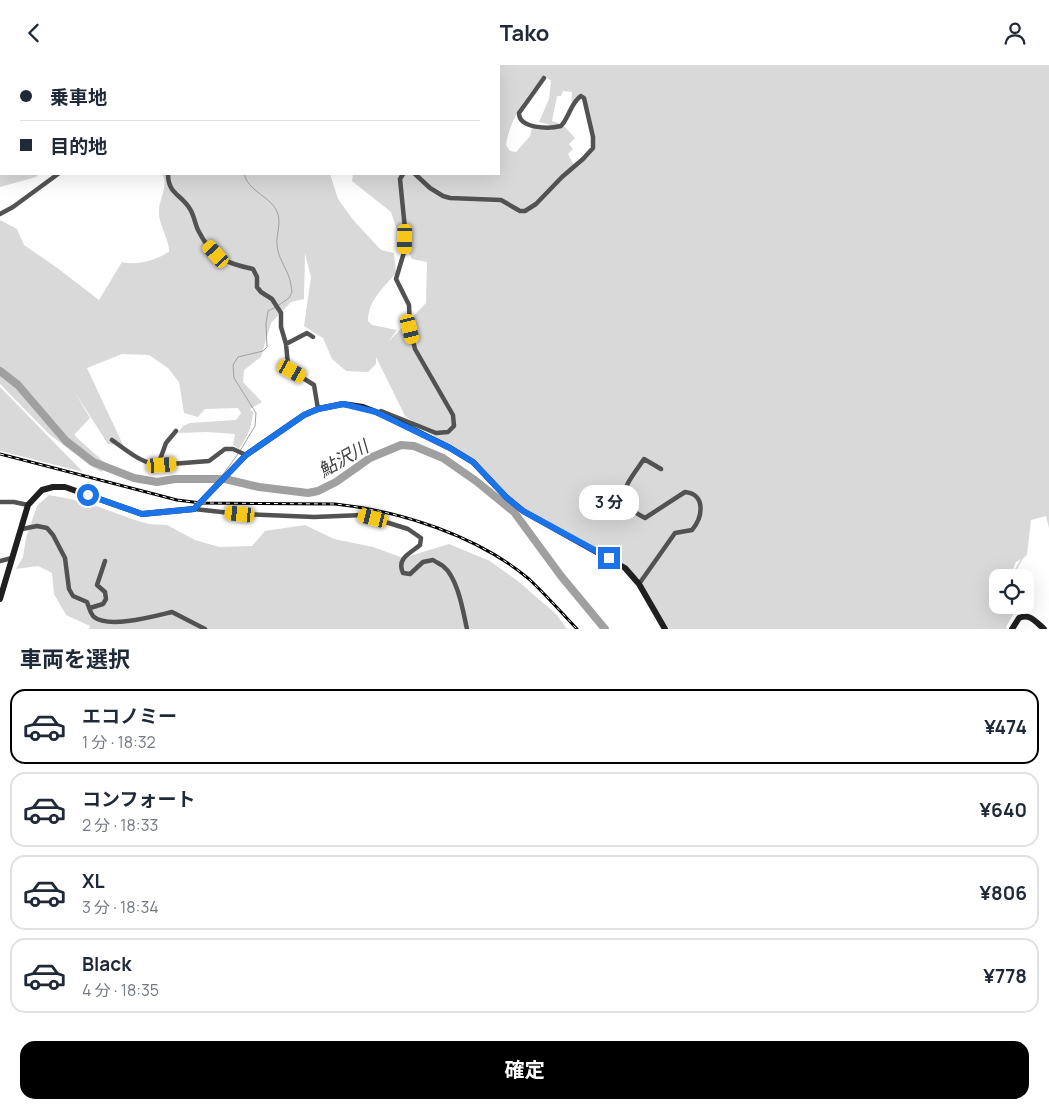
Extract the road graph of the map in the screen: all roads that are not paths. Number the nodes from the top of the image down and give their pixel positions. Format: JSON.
{"nodes":[{"id":1,"x":544,"y":78,"type":"dead end"},
{"id":2,"x":57,"y":175,"type":"edge"},
{"id":3,"x":168,"y":175,"type":"edge"},
{"id":4,"x":403,"y":175,"type":"edge"},
{"id":5,"x":416,"y":175,"type":"edge"},
{"id":6,"x":0,"y":214,"type":"edge"},
{"id":7,"x":313,"y":337,"type":"dead end"},
{"id":8,"x":286,"y":344,"type":"junction"},
{"id":9,"x":362,"y":407,"type":"junction"},
{"id":10,"x":318,"y":409,"type":"junction"},
{"id":11,"x":176,"y":431,"type":"dead end"},
{"id":12,"x":112,"y":440,"type":"dead end"},
{"id":13,"x":246,"y":455,"type":"junction"},
{"id":14,"x":158,"y":465,"type":"junction"},
{"id":15,"x":661,"y":469,"type":"dead end"},
{"id":16,"x":0,"y":502,"type":"edge"},
{"id":17,"x":28,"y":505,"type":"junction"},
{"id":18,"x":194,"y":509,"type":"junction"},
{"id":19,"x":22,"y":529,"type":"junction"},
{"id":20,"x":12,"y":557,"type":"junction"},
{"id":21,"x":0,"y":561,"type":"edge"},
{"id":22,"x":105,"y":561,"type":"dead end"},
{"id":23,"x":639,"y":584,"type":"junction"},
{"id":24,"x":0,"y":599,"type":"edge"},
{"id":25,"x":90,"y":608,"type":"junction"},
{"id":26,"x":205,"y":629,"type":"edge"},
{"id":27,"x":467,"y":629,"type":"edge"},
{"id":28,"x":665,"y":629,"type":"edge"},
{"id":29,"x":1012,"y":629,"type":"edge"},
{"id":30,"x":1044,"y":629,"type":"edge"}],
"edges":[{"from":1,"to":5,"type":"street"},
{"from":2,"to":6,"type":"street"},
{"from":3,"to":8,"type":"street"},
{"from":4,"to":9,"type":"street"},
{"from":7,"to":8,"type":"street"},
{"from":8,"to":10,"type":"street"},
{"from":9,"to":10,"type":"street"},
{"from":9,"to":23,"type":"street"},
{"from":10,"to":13,"type":"street"},
{"from":11,"to":14,"type":"street"},
{"from":12,"to":14,"type":"street"},
{"from":13,"to":14,"type":"street"},
{"from":13,"to":18,"type":"street"},
{"from":15,"to":23,"type":"street"},
{"from":16,"to":17,"type":"street"},
{"from":17,"to":18,"type":"street"},
{"from":17,"to":19,"type":"street"},
{"from":18,"to":27,"type":"street"},
{"from":19,"to":20,"type":"street"},
{"from":19,"to":25,"type":"street"},
{"from":20,"to":21,"type":"street"},
{"from":20,"to":24,"type":"street"},
{"from":22,"to":25,"type":"street"},
{"from":23,"to":28,"type":"street"},
{"from":25,"to":26,"type":"street"},
{"from":29,"to":30,"type":"street"}]}
